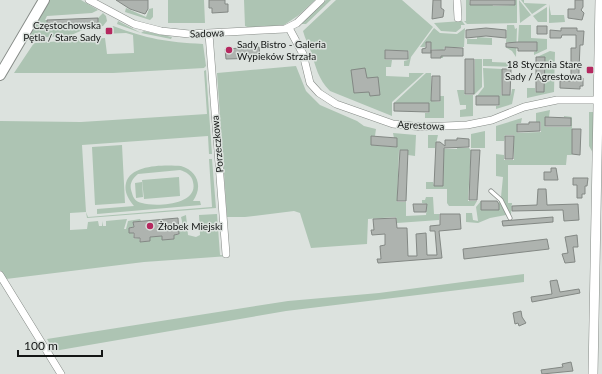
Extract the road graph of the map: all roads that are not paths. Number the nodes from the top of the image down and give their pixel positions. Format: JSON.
{"nodes":[{"id":1,"x":44,"y":0,"type":"edge"},
{"id":2,"x":89,"y":0,"type":"edge"},
{"id":3,"x":322,"y":0,"type":"edge"},
{"id":4,"x":457,"y":0,"type":"edge"},
{"id":5,"x":600,"y":0,"type":"edge"},
{"id":6,"x":458,"y":18,"type":"dead end"},
{"id":7,"x":289,"y":28,"type":"junction"},
{"id":8,"x":209,"y":34,"type":"junction"},
{"id":9,"x":0,"y":75,"type":"edge"},
{"id":10,"x":598,"y":100,"type":"junction"},
{"id":11,"x":491,"y":191,"type":"dead end"},
{"id":12,"x":600,"y":191,"type":"edge"},
{"id":13,"x":510,"y":218,"type":"dead end"},
{"id":14,"x":226,"y":254,"type":"dead end"},
{"id":15,"x":0,"y":275,"type":"edge"},
{"id":16,"x":61,"y":374,"type":"edge"},
{"id":17,"x":593,"y":374,"type":"edge"}],
"edges":[{"from":1,"to":9,"type":"main road"},
{"from":2,"to":8,"type":"street","name":"Sadowa"},
{"from":3,"to":7,"type":"street"},
{"from":4,"to":6,"type":"street"},
{"from":5,"to":10,"type":"main road"},
{"from":7,"to":8,"type":"street","name":"Sadowa"},
{"from":7,"to":10,"type":"street","name":"Agrestowa"},
{"from":8,"to":14,"type":"street","name":"Porzeczkowa"},
{"from":10,"to":12,"type":"main road"},
{"from":11,"to":13,"type":"lane"},
{"from":12,"to":17,"type":"main road"},
{"from":15,"to":16,"type":"street"}]}
